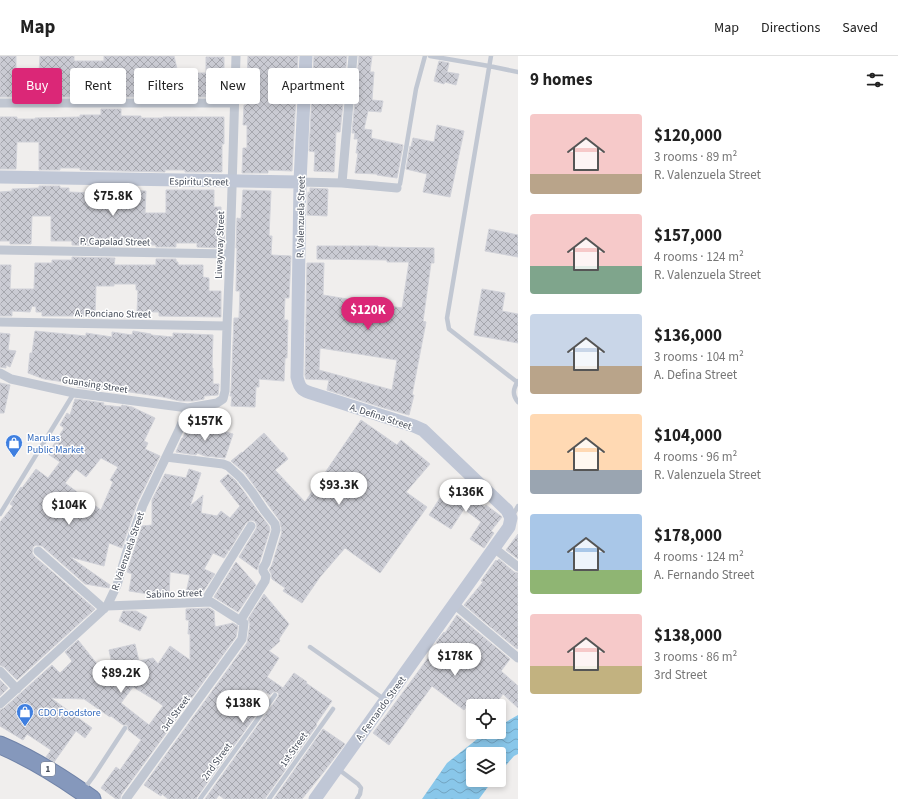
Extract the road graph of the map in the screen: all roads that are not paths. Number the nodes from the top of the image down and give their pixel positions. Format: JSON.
{"nodes":[{"id":1,"x":236,"y":56,"type":"edge"},
{"id":2,"x":306,"y":56,"type":"edge"},
{"id":3,"x":353,"y":56,"type":"edge"},
{"id":4,"x":425,"y":56,"type":"edge"},
{"id":5,"x":430,"y":56,"type":"edge"},
{"id":6,"x":491,"y":56,"type":"edge"},
{"id":7,"x":489,"y":66,"type":"junction"},
{"id":8,"x":235,"y":68,"type":"edge"},
{"id":9,"x":518,"y":72,"type":"edge"},
{"id":10,"x":0,"y":103,"type":"edge"},
{"id":11,"x":206,"y":103,"type":"edge"},
{"id":12,"x":234,"y":104,"type":"edge"},
{"id":13,"x":0,"y":177,"type":"edge"},
{"id":14,"x":232,"y":182,"type":"junction"},
{"id":15,"x":300,"y":182,"type":"junction"},
{"id":16,"x":342,"y":183,"type":"junction"},
{"id":17,"x":397,"y":188,"type":"joint"},
{"id":18,"x":0,"y":250,"type":"edge"},
{"id":19,"x":230,"y":254,"type":"junction"},
{"id":20,"x":0,"y":322,"type":"edge"},
{"id":21,"x":226,"y":326,"type":"junction"},
{"id":22,"x":0,"y":373,"type":"edge"},
{"id":23,"x":297,"y":377,"type":"joint"},
{"id":24,"x":518,"y":382,"type":"edge"},
{"id":25,"x":74,"y":393,"type":"junction"},
{"id":26,"x":518,"y":402,"type":"edge"},
{"id":27,"x":188,"y":408,"type":"junction"},
{"id":28,"x":166,"y":457,"type":"junction"},
{"id":29,"x":518,"y":506,"type":"edge"},
{"id":30,"x":0,"y":514,"type":"edge"},
{"id":31,"x":515,"y":519,"type":"edge"},
{"id":32,"x":251,"y":526,"type":"dead end"},
{"id":33,"x":494,"y":548,"type":"junction"},
{"id":34,"x":38,"y":551,"type":"dead end"},
{"id":35,"x":518,"y":567,"type":"edge"},
{"id":36,"x":204,"y":602,"type":"junction"},
{"id":37,"x":454,"y":604,"type":"junction"},
{"id":38,"x":105,"y":607,"type":"junction"},
{"id":39,"x":240,"y":621,"type":"junction"},
{"id":40,"x":310,"y":647,"type":"dead end"},
{"id":41,"x":518,"y":658,"type":"edge"},
{"id":42,"x":0,"y":671,"type":"edge"},
{"id":43,"x":17,"y":689,"type":"junction"},
{"id":44,"x":275,"y":695,"type":"dead end"},
{"id":45,"x":385,"y":700,"type":"junction"},
{"id":46,"x":0,"y":704,"type":"edge"},
{"id":47,"x":333,"y":708,"type":"dead end"},
{"id":48,"x":124,"y":728,"type":"dead end"},
{"id":49,"x":0,"y":745,"type":"edge"},
{"id":50,"x":337,"y":768,"type":"junction"},
{"id":51,"x":87,"y":795,"type":"edge"},
{"id":52,"x":126,"y":799,"type":"edge"},
{"id":53,"x":200,"y":799,"type":"edge"},
{"id":54,"x":269,"y":799,"type":"edge"},
{"id":55,"x":315,"y":799,"type":"edge"},
{"id":56,"x":357,"y":799,"type":"edge"}],
"edges":[{"from":1,"to":8,"type":"street","name":"Liwayway Street"},
{"from":2,"to":15,"type":"street","name":"R. Valenzuela Street"},
{"from":3,"to":16,"type":"street"},
{"from":4,"to":17,"type":"lane"},
{"from":5,"to":7,"type":"lane"},
{"from":6,"to":7,"type":"lane"},
{"from":7,"to":9,"type":"lane"},
{"from":7,"to":24,"type":"lane"},
{"from":10,"to":11,"type":"street"},
{"from":12,"to":14,"type":"street","name":"Liwayway Street"},
{"from":13,"to":14,"type":"street","name":"Espiritu Street"},
{"from":14,"to":15,"type":"street","name":"Espiritu Street"},
{"from":14,"to":19,"type":"street","name":"Liwayway Street"},
{"from":15,"to":16,"type":"street","name":"Espiritu Street"},
{"from":15,"to":23,"type":"street","name":"R. Valenzuela Street"},
{"from":16,"to":17,"type":"street","name":"Espiritu Street"},
{"from":18,"to":19,"type":"street","name":"P. Capalad Street"},
{"from":19,"to":21,"type":"street","name":"Liwayway Street"},
{"from":20,"to":21,"type":"street","name":"A. Ponciano Street"},
{"from":21,"to":27,"type":"street","name":"Liwayway Street"},
{"from":22,"to":25,"type":"street","name":"Guansing Street"},
{"from":23,"to":31,"type":"street","name":"A. Defina Street"},
{"from":24,"to":26,"type":"lane"},
{"from":25,"to":27,"type":"street","name":"Guansing Street"},
{"from":25,"to":30,"type":"lane"},
{"from":27,"to":28,"type":"street","name":"R. Valenzuela Street"},
{"from":28,"to":38,"type":"street","name":"R. Valenzuela Street"},
{"from":28,"to":39,"type":"street"},
{"from":29,"to":31,"type":"lane"},
{"from":31,"to":33,"type":"street","name":"A. Fernando Street"},
{"from":32,"to":36,"type":"street"},
{"from":33,"to":35,"type":"street"},
{"from":33,"to":37,"type":"street","name":"A. Fernando Street"},
{"from":34,"to":38,"type":"street"},
{"from":36,"to":38,"type":"street","name":"Sabino Street"},
{"from":36,"to":39,"type":"street","name":"Sabino Street"},
{"from":37,"to":41,"type":"street"},
{"from":37,"to":45,"type":"street","name":"A. Fernando Street"},
{"from":38,"to":43,"type":"street","name":"R. Valenzuela Street"},
{"from":39,"to":52,"type":"street","name":"3rd Street"},
{"from":40,"to":45,"type":"lane"},
{"from":42,"to":43,"type":"street"},
{"from":43,"to":46,"type":"street","name":"R. Valenzuela Street"},
{"from":44,"to":53,"type":"lane","name":"2nd Street"},
{"from":45,"to":50,"type":"street","name":"A. Fernando Street"},
{"from":47,"to":54,"type":"lane","name":"1st Street"},
{"from":48,"to":51,"type":"lane"},
{"from":49,"to":51,"type":"highway","number":"1"},
{"from":50,"to":55,"type":"street","name":"A. Fernando Street"},
{"from":50,"to":56,"type":"lane"}]}
